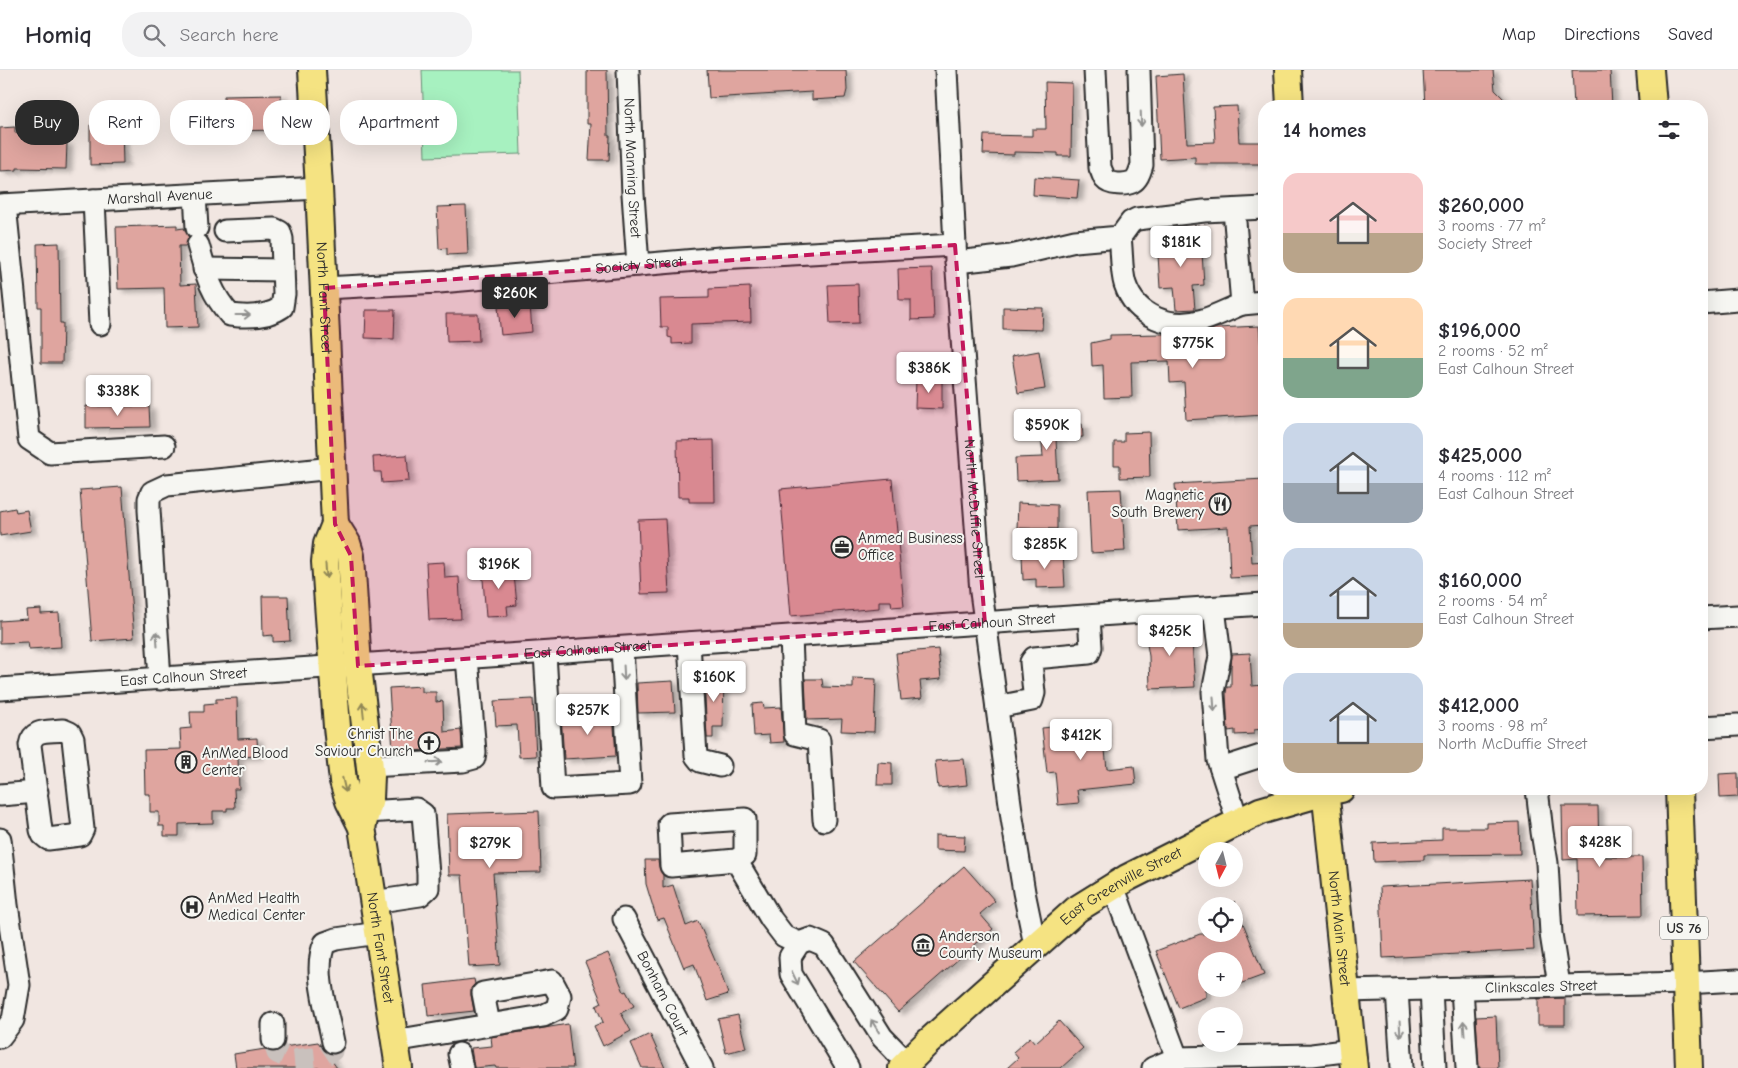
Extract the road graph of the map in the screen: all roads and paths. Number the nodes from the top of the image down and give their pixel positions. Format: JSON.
{"nodes":[{"id":1,"x":312,"y":70,"type":"edge"},
{"id":2,"x":628,"y":70,"type":"edge"},
{"id":3,"x":946,"y":70,"type":"edge"},
{"id":4,"x":1095,"y":70,"type":"edge"},
{"id":5,"x":1139,"y":70,"type":"edge"},
{"id":6,"x":1288,"y":70,"type":"edge"},
{"id":7,"x":1650,"y":70,"type":"edge"},
{"id":8,"x":1290,"y":100,"type":"edge"},
{"id":9,"x":1652,"y":100,"type":"edge"},
{"id":10,"x":319,"y":188,"type":"junction"},
{"id":11,"x":195,"y":195,"type":"junction"},
{"id":12,"x":94,"y":200,"type":"junction"},
{"id":13,"x":3,"y":205,"type":"edge"},
{"id":14,"x":1258,"y":208,"type":"edge"},
{"id":15,"x":1234,"y":210,"type":"junction"},
{"id":16,"x":225,"y":231,"type":"dead end"},
{"id":17,"x":1120,"y":238,"type":"junction"},
{"id":18,"x":955,"y":253,"type":"junction"},
{"id":19,"x":638,"y":265,"type":"junction"},
{"id":20,"x":204,"y":269,"type":"junction"},
{"id":21,"x":283,"y":270,"type":"junction"},
{"id":22,"x":324,"y":288,"type":"junction"},
{"id":23,"x":1738,"y":300,"type":"edge"},
{"id":24,"x":1708,"y":302,"type":"edge"},
{"id":25,"x":1258,"y":303,"type":"edge"},
{"id":26,"x":1242,"y":304,"type":"junction"},
{"id":27,"x":100,"y":324,"type":"dead end"},
{"id":28,"x":164,"y":446,"type":"dead end"},
{"id":29,"x":333,"y":468,"type":"junction"},
{"id":30,"x":335,"y":524,"type":"junction"},
{"id":31,"x":1258,"y":604,"type":"edge"},
{"id":32,"x":1214,"y":608,"type":"junction"},
{"id":33,"x":1738,"y":616,"type":"edge"},
{"id":34,"x":1089,"y":617,"type":"junction"},
{"id":35,"x":1708,"y":618,"type":"edge"},
{"id":36,"x":985,"y":624,"type":"junction"},
{"id":37,"x":791,"y":637,"type":"junction"},
{"id":38,"x":689,"y":644,"type":"junction"},
{"id":39,"x":622,"y":648,"type":"junction"},
{"id":40,"x":545,"y":653,"type":"junction"},
{"id":41,"x":467,"y":658,"type":"junction"},
{"id":42,"x":358,"y":666,"type":"junction"},
{"id":43,"x":332,"y":667,"type":"junction"},
{"id":44,"x":160,"y":679,"type":"junction"},
{"id":45,"x":0,"y":689,"type":"edge"},
{"id":46,"x":997,"y":707,"type":"junction"},
{"id":47,"x":1708,"y":726,"type":"edge"},
{"id":48,"x":1731,"y":726,"type":"edge"},
{"id":49,"x":1258,"y":757,"type":"edge"},
{"id":50,"x":369,"y":766,"type":"junction"},
{"id":51,"x":720,"y":766,"type":"dead end"},
{"id":52,"x":1221,"y":769,"type":"junction"},
{"id":53,"x":37,"y":792,"type":"junction"},
{"id":54,"x":0,"y":795,"type":"edge"},
{"id":55,"x":1312,"y":795,"type":"edge"},
{"id":56,"x":1330,"y":795,"type":"edge"},
{"id":57,"x":1539,"y":795,"type":"edge"},
{"id":58,"x":1679,"y":795,"type":"edge"},
{"id":59,"x":364,"y":819,"type":"junction"},
{"id":60,"x":824,"y":820,"type":"dead end"},
{"id":61,"x":1238,"y":822,"type":"junction"},
{"id":62,"x":0,"y":839,"type":"edge"},
{"id":63,"x":736,"y":860,"type":"dead end"},
{"id":64,"x":1113,"y":886,"type":"junction"},
{"id":65,"x":373,"y":902,"type":"junction"},
{"id":66,"x":624,"y":920,"type":"dead end"},
{"id":67,"x":378,"y":933,"type":"junction"},
{"id":68,"x":799,"y":943,"type":"junction"},
{"id":69,"x":1035,"y":945,"type":"junction"},
{"id":70,"x":8,"y":962,"type":"edge"},
{"id":71,"x":1738,"y":980,"type":"edge"},
{"id":72,"x":1685,"y":983,"type":"junction"},
{"id":73,"x":1559,"y":985,"type":"junction"},
{"id":74,"x":1462,"y":988,"type":"junction"},
{"id":75,"x":1431,"y":989,"type":"junction"},
{"id":76,"x":1397,"y":990,"type":"junction"},
{"id":77,"x":1345,"y":991,"type":"junction"},
{"id":78,"x":489,"y":1024,"type":"dead end"},
{"id":79,"x":0,"y":1037,"type":"edge"},
{"id":80,"x":394,"y":1041,"type":"junction"},
{"id":81,"x":333,"y":1042,"type":"dead end"},
{"id":82,"x":1177,"y":1058,"type":"junction"},
{"id":83,"x":1353,"y":1059,"type":"edge"},
{"id":84,"x":905,"y":1066,"type":"edge"},
{"id":85,"x":399,"y":1068,"type":"edge"},
{"id":86,"x":702,"y":1068,"type":"edge"},
{"id":87,"x":848,"y":1068,"type":"edge"},
{"id":88,"x":1152,"y":1068,"type":"edge"},
{"id":89,"x":1402,"y":1068,"type":"edge"},
{"id":90,"x":1435,"y":1068,"type":"edge"},
{"id":91,"x":1467,"y":1068,"type":"edge"},
{"id":92,"x":1689,"y":1068,"type":"edge"}],
"edges":[{"from":1,"to":10,"type":"main road","name":"North Fant Street"},
{"from":2,"to":19,"type":"street","name":"North Manning Street"},
{"from":3,"to":18,"type":"street","name":"North McDuffie Street"},
{"from":5,"to":4,"type":"street","one_way":true},
{"from":6,"to":8,"type":"main road"},
{"from":7,"to":9,"type":"main road"},
{"from":10,"to":11,"type":"street","name":"Marshall Avenue"},
{"from":10,"to":22,"type":"main road","name":"North Fant Street"},
{"from":11,"to":12,"type":"street","name":"Marshall Avenue"},
{"from":11,"to":20,"type":"street"},
{"from":12,"to":13,"type":"street","name":"Marshall Avenue"},
{"from":12,"to":27,"type":"street"},
{"from":13,"to":28,"type":"street"},
{"from":14,"to":15,"type":"street"},
{"from":15,"to":17,"type":"street"},
{"from":15,"to":26,"type":"street"},
{"from":16,"to":21,"type":"street"},
{"from":17,"to":18,"type":"street","name":"Society Street"},
{"from":17,"to":26,"type":"street"},
{"from":18,"to":19,"type":"street","name":"Society Street"},
{"from":18,"to":36,"type":"street","name":"North McDuffie Street"},
{"from":19,"to":22,"type":"street","name":"Society Street"},
{"from":20,"to":21,"type":"street"},
{"from":20,"to":21,"type":"street","one_way":true},
{"from":22,"to":29,"type":"main road","name":"North Fant Street"},
{"from":23,"to":24,"type":"street"},
{"from":25,"to":26,"type":"street"},
{"from":29,"to":30,"type":"main road","name":"North Fant Street"},
{"from":44,"to":29,"type":"street","one_way":true},
{"from":30,"to":42,"type":"main road","name":"North Fant Street"},
{"from":30,"to":43,"type":"main road","name":"North Fant Street","one_way":true},
{"from":31,"to":32,"type":"street","name":"East Calhoun Street"},
{"from":32,"to":34,"type":"street","name":"East Calhoun Street"},
{"from":32,"to":52,"type":"street","one_way":true},
{"from":33,"to":35,"type":"street"},
{"from":34,"to":36,"type":"street","name":"East Calhoun Street"},
{"from":34,"to":46,"type":"street"},
{"from":36,"to":37,"type":"street","name":"East Calhoun Street"},
{"from":36,"to":46,"type":"street","name":"North McDuffie Street"},
{"from":37,"to":38,"type":"street","name":"East Calhoun Street"},
{"from":37,"to":60,"type":"street"},
{"from":38,"to":39,"type":"street","name":"East Calhoun Street"},
{"from":38,"to":51,"type":"street"},
{"from":39,"to":40,"type":"street","name":"East Calhoun Street"},
{"from":39,"to":40,"type":"street","one_way":true},
{"from":40,"to":41,"type":"street","name":"East Calhoun Street"},
{"from":41,"to":42,"type":"street","name":"East Calhoun Street"},
{"from":50,"to":41,"type":"street","one_way":true},
{"from":42,"to":43,"type":"street","name":"East Calhoun Street"},
{"from":50,"to":42,"type":"main road","name":"North Fant Street","one_way":true},
{"from":43,"to":44,"type":"street","name":"East Calhoun Street"},
{"from":43,"to":59,"type":"main road","name":"North Fant Street","one_way":true},
{"from":44,"to":45,"type":"street","name":"East Calhoun Street"},
{"from":46,"to":69,"type":"street","name":"North McDuffie Street"},
{"from":47,"to":48,"type":"street"},
{"from":49,"to":52,"type":"street"},
{"from":50,"to":59,"type":"main road","name":"North Fant Street"},
{"from":52,"to":61,"type":"street"},
{"from":53,"to":53,"type":"street"},
{"from":53,"to":54,"type":"street"},
{"from":55,"to":61,"type":"main road","name":"East Greenville Street"},
{"from":56,"to":77,"type":"main road","name":"North Main Street"},
{"from":57,"to":73,"type":"street"},
{"from":58,"to":72,"type":"main road","number":"US 76"},
{"from":59,"to":65,"type":"main road","name":"North Fant Street"},
{"from":59,"to":65,"type":"street"},
{"from":61,"to":64,"type":"main road","name":"East Greenville Street"},
{"from":62,"to":70,"type":"street"},
{"from":63,"to":68,"type":"street"},
{"from":64,"to":69,"type":"main road","name":"East Greenville Street"},
{"from":64,"to":82,"type":"street"},
{"from":65,"to":67,"type":"main road","name":"North Fant Street"},
{"from":66,"to":86,"type":"street","name":"Bonham Court"},
{"from":67,"to":80,"type":"main road","name":"North Fant Street"},
{"from":67,"to":81,"type":"street"},
{"from":84,"to":68,"type":"street","one_way":true},
{"from":68,"to":87,"type":"street","one_way":true},
{"from":69,"to":84,"type":"main road","name":"East Greenville Street"},
{"from":70,"to":79,"type":"street"},
{"from":71,"to":72,"type":"street","name":"Clinkscales Street"},
{"from":72,"to":73,"type":"street","name":"Clinkscales Street"},
{"from":72,"to":92,"type":"main road","number":"US 76"},
{"from":73,"to":74,"type":"street","name":"Clinkscales Street"},
{"from":74,"to":75,"type":"street","name":"Clinkscales Street"},
{"from":91,"to":74,"type":"street","one_way":true},
{"from":75,"to":76,"type":"street","name":"Clinkscales Street"},
{"from":75,"to":90,"type":"street"},
{"from":76,"to":77,"type":"street","name":"Clinkscales Street"},
{"from":76,"to":89,"type":"street","one_way":true},
{"from":77,"to":83,"type":"main road","name":"North Main Street"},
{"from":78,"to":80,"type":"street"},
{"from":80,"to":85,"type":"main road","name":"North Fant Street"},
{"from":82,"to":83,"type":"street"},
{"from":82,"to":88,"type":"street"}]}
